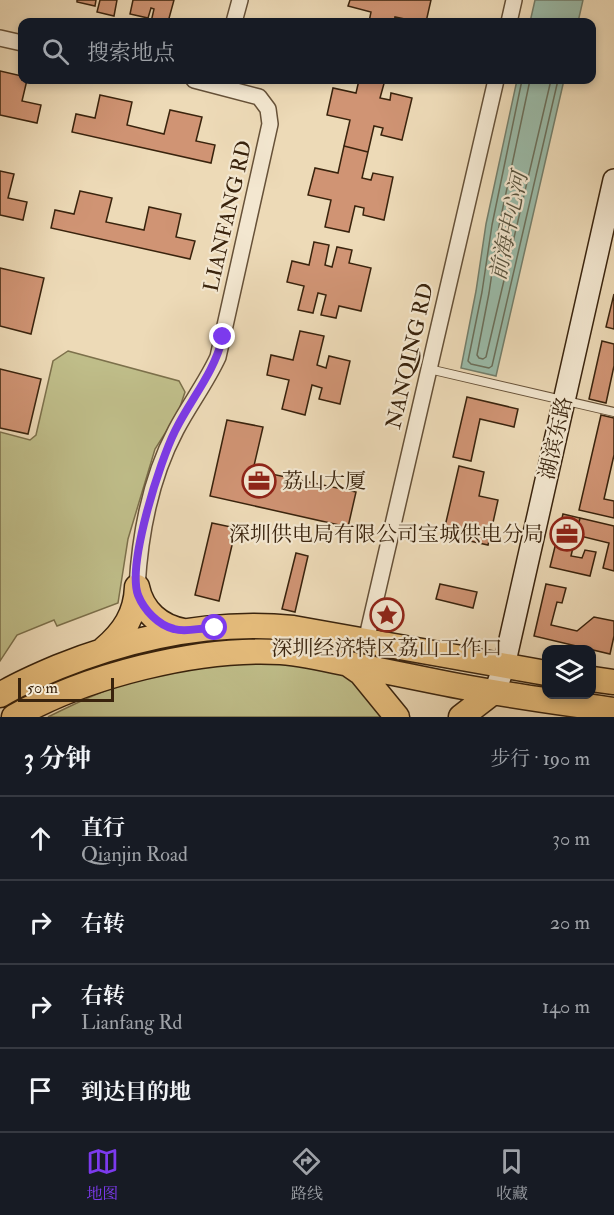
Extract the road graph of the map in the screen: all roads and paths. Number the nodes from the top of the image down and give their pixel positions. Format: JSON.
{"nodes":[{"id":1,"x":240,"y":0,"type":"edge"},
{"id":2,"x":514,"y":0,"type":"edge"},
{"id":3,"x":235,"y":18,"type":"edge"},
{"id":4,"x":510,"y":18,"type":"edge"},
{"id":5,"x":0,"y":38,"type":"edge"},
{"id":6,"x":18,"y":42,"type":"edge"},
{"id":7,"x":224,"y":84,"type":"edge"},
{"id":8,"x":495,"y":84,"type":"edge"},
{"id":9,"x":614,"y":180,"type":"edge"},
{"id":10,"x":429,"y":369,"type":"junction"},
{"id":11,"x":564,"y":400,"type":"junction"},
{"id":12,"x":614,"y":412,"type":"edge"},
{"id":13,"x":136,"y":587,"type":"junction"},
{"id":14,"x":253,"y":626,"type":"junction"},
{"id":15,"x":210,"y":628,"type":"junction"},
{"id":16,"x":184,"y":631,"type":"junction"},
{"id":17,"x":366,"y":641,"type":"junction"},
{"id":18,"x":101,"y":651,"type":"junction"},
{"id":19,"x":253,"y":652,"type":"junction"},
{"id":20,"x":213,"y":656,"type":"junction"},
{"id":21,"x":346,"y":663,"type":"junction"},
{"id":22,"x":504,"y":666,"type":"junction"},
{"id":23,"x":542,"y":671,"type":"edge"},
{"id":24,"x":596,"y":680,"type":"edge"},
{"id":25,"x":614,"y":682,"type":"edge"},
{"id":26,"x":492,"y":693,"type":"junction"},
{"id":27,"x":0,"y":695,"type":"edge"},
{"id":28,"x":614,"y":710,"type":"edge"},
{"id":29,"x":14,"y":717,"type":"edge"},
{"id":30,"x":397,"y":717,"type":"edge"},
{"id":31,"x":461,"y":717,"type":"edge"}],
"edges":[{"from":1,"to":3,"type":"street"},
{"from":2,"to":4,"type":"street"},
{"from":5,"to":6,"type":"street"},
{"from":7,"to":13,"type":"street","name":"LIANFANG RD"},
{"from":8,"to":10,"type":"street","name":"NANQING RD"},
{"from":9,"to":11,"type":"main road","name":"湖滨东路"},
{"from":10,"to":11,"type":"lane"},
{"from":10,"to":17,"type":"street","name":"NANQING RD"},
{"from":11,"to":12,"type":"lane"},
{"from":11,"to":22,"type":"main road","name":"湖滨东路"},
{"from":13,"to":16,"type":"main road"},
{"from":13,"to":18,"type":"main road"},
{"from":14,"to":15,"type":"main road"},
{"from":14,"to":17,"type":"main road"},
{"from":14,"to":19,"type":"main road"},
{"from":15,"to":16,"type":"main road"},
{"from":15,"to":20,"type":"main road"},
{"from":16,"to":18,"type":"main road"},
{"from":17,"to":22,"type":"main road"},
{"from":18,"to":27,"type":"main road"},
{"from":19,"to":20,"type":"main road"},
{"from":19,"to":21,"type":"main road"},
{"from":20,"to":29,"type":"main road"},
{"from":21,"to":26,"type":"main road"},
{"from":21,"to":30,"type":"main road"},
{"from":22,"to":23,"type":"main road"},
{"from":22,"to":26,"type":"main road","name":"湖滨东路"},
{"from":24,"to":25,"type":"main road"},
{"from":26,"to":28,"type":"main road"},
{"from":26,"to":31,"type":"main road"}]}
